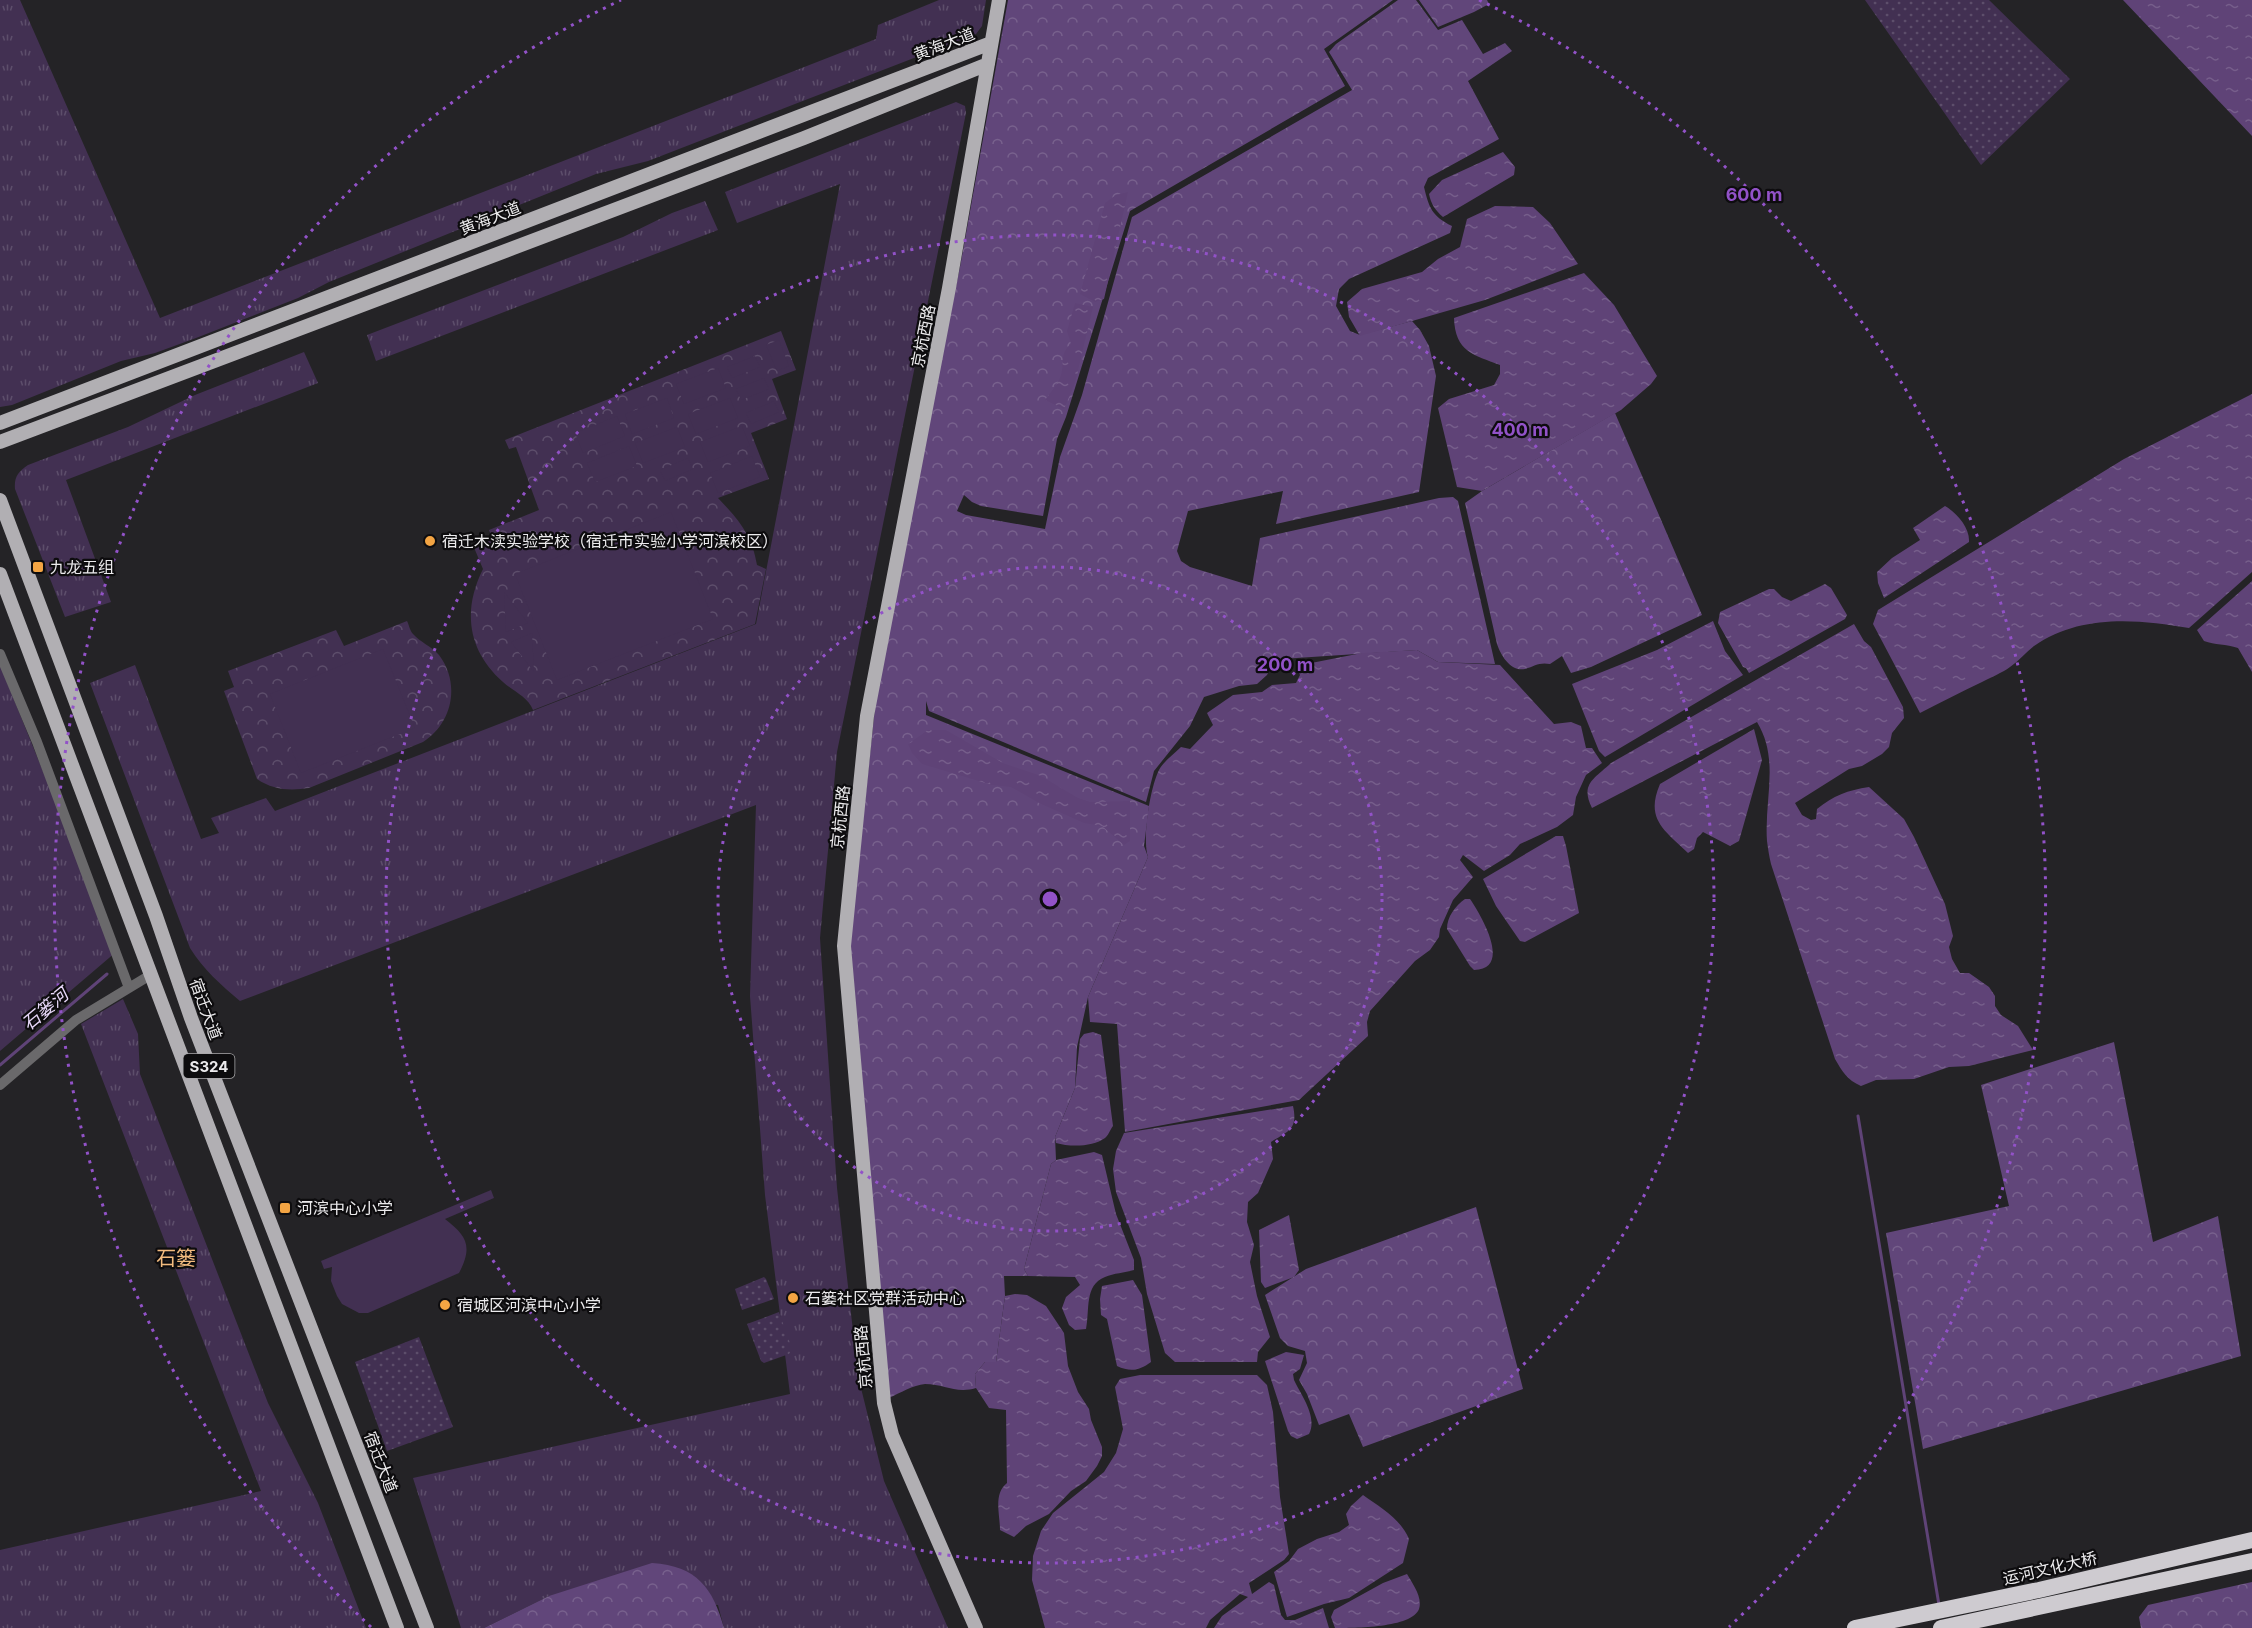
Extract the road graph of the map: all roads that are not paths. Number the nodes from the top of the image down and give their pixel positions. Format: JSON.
{"nodes":[{"id":1,"x":999,"y":0,"type":"edge"},
{"id":2,"x":991,"y":43,"type":"junction"},
{"id":3,"x":988,"y":64,"type":"junction"},
{"id":4,"x":0,"y":423,"type":"edge"},
{"id":5,"x":0,"y":442,"type":"edge"},
{"id":6,"x":0,"y":500,"type":"edge"},
{"id":7,"x":0,"y":574,"type":"edge"},
{"id":8,"x":0,"y":654,"type":"edge"},
{"id":9,"x":4,"y":675,"type":"edge"},
{"id":10,"x":152,"y":974,"type":"junction"},
{"id":11,"x":129,"y":988,"type":"junction"},
{"id":12,"x":0,"y":1085,"type":"edge"},
{"id":13,"x":2252,"y":1540,"type":"edge"},
{"id":14,"x":2252,"y":1561,"type":"edge"},
{"id":15,"x":397,"y":1628,"type":"edge"},
{"id":16,"x":428,"y":1628,"type":"edge"},
{"id":17,"x":976,"y":1628,"type":"edge"},
{"id":18,"x":1855,"y":1628,"type":"edge"},
{"id":19,"x":1941,"y":1628,"type":"edge"}],
"edges":[{"from":1,"to":2,"type":"main road","name":"京杭西路"},
{"from":2,"to":3,"type":"main road","name":"京杭西路"},
{"from":2,"to":4,"type":"main road","name":"黄海大道"},
{"from":3,"to":5,"type":"main road"},
{"from":3,"to":17,"type":"main road","name":"京杭西路"},
{"from":6,"to":16,"type":"main road","name":"宿迁大道","number":"S324"},
{"from":7,"to":10,"type":"main road","number":"S324"},
{"from":8,"to":9,"type":"street"},
{"from":9,"to":11,"type":"street"},
{"from":10,"to":11,"type":"street"},
{"from":10,"to":15,"type":"main road","number":"S324"},
{"from":11,"to":12,"type":"street"},
{"from":13,"to":18,"type":"highway","name":"运河文化大桥"},
{"from":14,"to":19,"type":"highway"}]}
